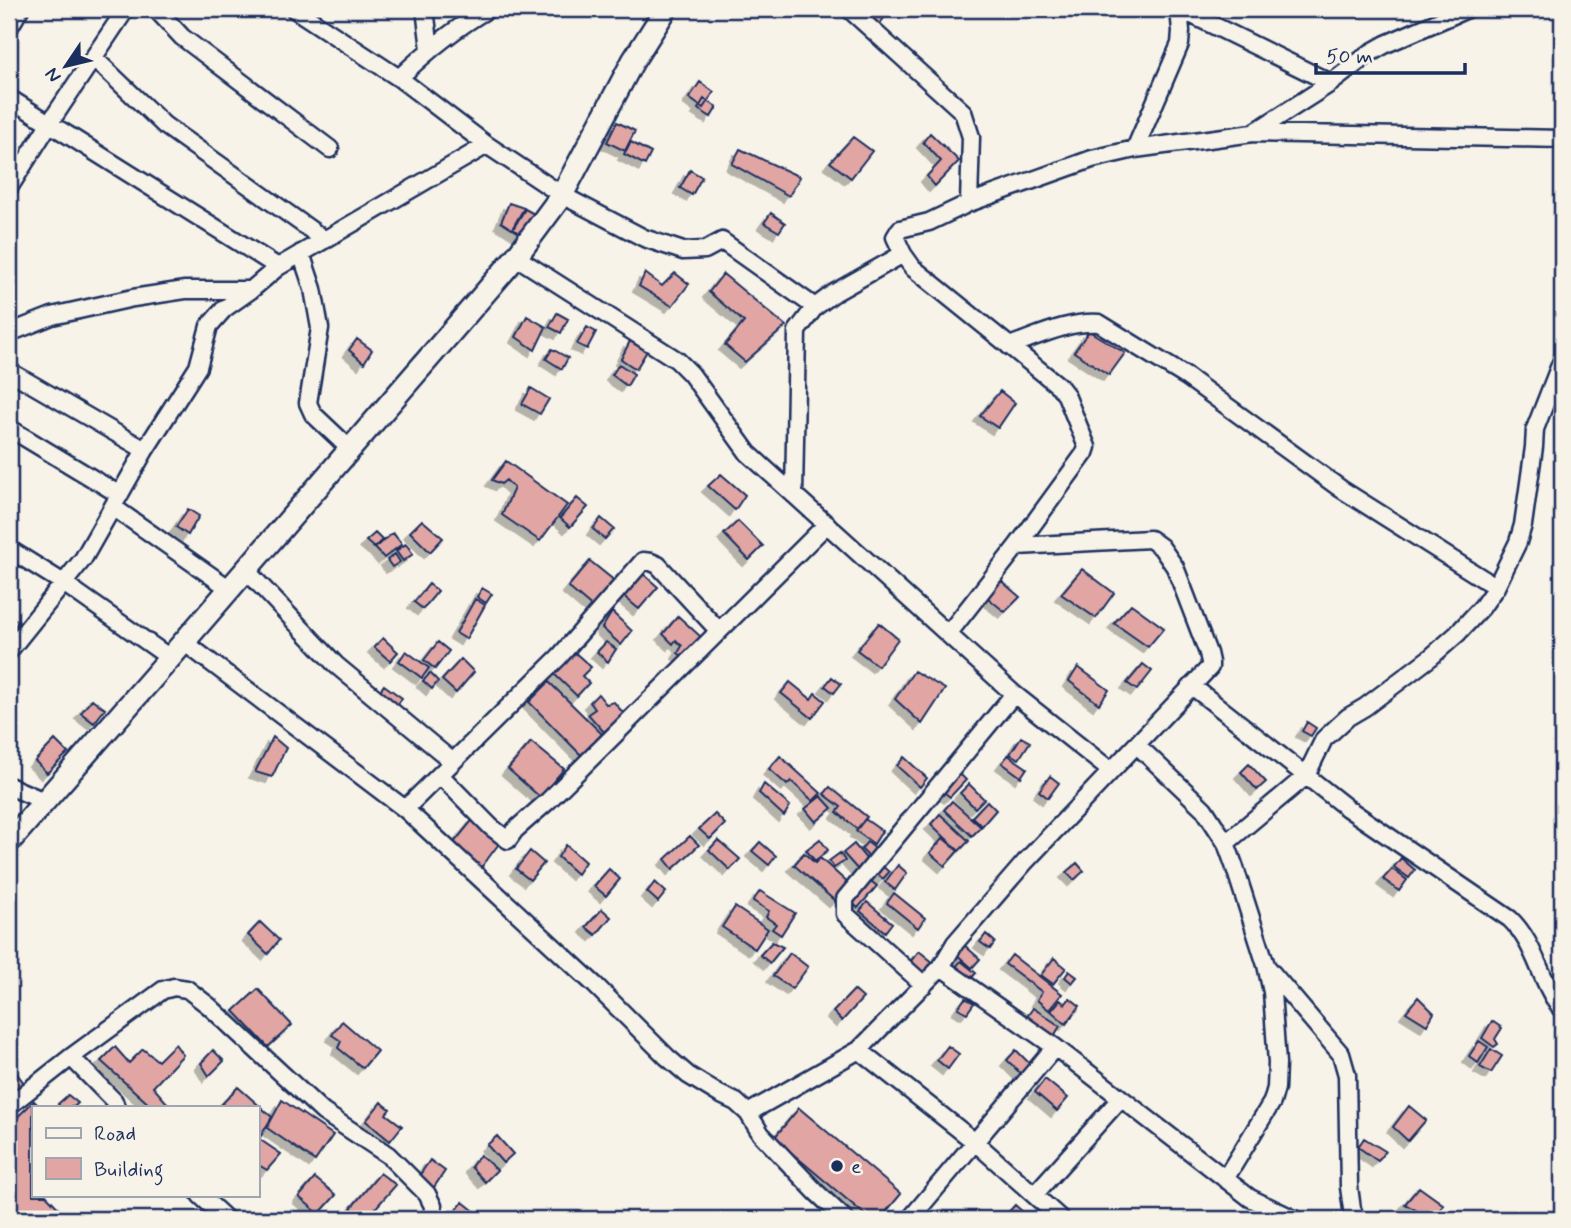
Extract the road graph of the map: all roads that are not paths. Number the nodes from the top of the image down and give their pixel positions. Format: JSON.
{"nodes":[{"id":1,"x":20,"y":9,"type":"edge"},
{"id":2,"x":126,"y":9,"type":"edge"},
{"id":3,"x":156,"y":9,"type":"edge"},
{"id":4,"x":294,"y":9,"type":"edge"},
{"id":5,"x":425,"y":9,"type":"edge"},
{"id":6,"x":488,"y":9,"type":"edge"},
{"id":7,"x":666,"y":9,"type":"edge"},
{"id":8,"x":1179,"y":9,"type":"edge"},
{"id":9,"x":1467,"y":9,"type":"edge"},
{"id":10,"x":852,"y":10,"type":"edge"},
{"id":11,"x":9,"y":28,"type":"edge"},
{"id":12,"x":430,"y":48,"type":"junction"},
{"id":13,"x":94,"y":58,"type":"junction"},
{"id":14,"x":399,"y":78,"type":"junction"},
{"id":15,"x":1331,"y":83,"type":"junction"},
{"id":16,"x":9,"y":98,"type":"edge"},
{"id":17,"x":49,"y":124,"type":"junction"},
{"id":18,"x":1253,"y":133,"type":"junction"},
{"id":19,"x":1562,"y":139,"type":"edge"},
{"id":20,"x":487,"y":145,"type":"junction"},
{"id":21,"x":330,"y":149,"type":"dead end"},
{"id":22,"x":1135,"y":149,"type":"junction"},
{"id":23,"x":9,"y":188,"type":"edge"},
{"id":24,"x":562,"y":195,"type":"junction"},
{"id":25,"x":968,"y":203,"type":"junction"},
{"id":26,"x":326,"y":240,"type":"junction"},
{"id":27,"x":302,"y":253,"type":"junction"},
{"id":28,"x":903,"y":254,"type":"junction"},
{"id":29,"x":516,"y":257,"type":"junction"},
{"id":30,"x":278,"y":267,"type":"junction"},
{"id":31,"x":251,"y":290,"type":"junction"},
{"id":32,"x":815,"y":307,"type":"junction"},
{"id":33,"x":9,"y":333,"type":"edge"},
{"id":34,"x":1009,"y":346,"type":"junction"},
{"id":35,"x":1562,"y":360,"type":"edge"},
{"id":36,"x":9,"y":371,"type":"edge"},
{"id":37,"x":9,"y":428,"type":"edge"},
{"id":38,"x":351,"y":449,"type":"junction"},
{"id":39,"x":145,"y":450,"type":"junction"},
{"id":40,"x":794,"y":495,"type":"junction"},
{"id":41,"x":117,"y":501,"type":"junction"},
{"id":42,"x":827,"y":524,"type":"junction"},
{"id":43,"x":1017,"y":546,"type":"junction"},
{"id":44,"x":9,"y":549,"type":"edge"},
{"id":45,"x":246,"y":570,"type":"junction"},
{"id":46,"x":62,"y":582,"type":"junction"},
{"id":47,"x":1496,"y":587,"type":"junction"},
{"id":48,"x":230,"y":589,"type":"junction"},
{"id":49,"x":719,"y":631,"type":"junction"},
{"id":50,"x":948,"y":634,"type":"junction"},
{"id":51,"x":177,"y":650,"type":"junction"},
{"id":52,"x":9,"y":651,"type":"edge"},
{"id":53,"x":1192,"y":686,"type":"junction"},
{"id":54,"x":1014,"y":694,"type":"junction"},
{"id":55,"x":1137,"y":744,"type":"junction"},
{"id":56,"x":453,"y":762,"type":"junction"},
{"id":57,"x":1111,"y":771,"type":"junction"},
{"id":58,"x":440,"y":775,"type":"junction"},
{"id":59,"x":1306,"y":776,"type":"junction"},
{"id":60,"x":9,"y":786,"type":"edge"},
{"id":61,"x":44,"y":801,"type":"junction"},
{"id":62,"x":405,"y":809,"type":"junction"},
{"id":63,"x":9,"y":842,"type":"edge"},
{"id":64,"x":1226,"y":843,"type":"junction"},
{"id":65,"x":1266,"y":965,"type":"junction"},
{"id":66,"x":941,"y":967,"type":"junction"},
{"id":67,"x":924,"y":985,"type":"junction"},
{"id":68,"x":1562,"y":1010,"type":"edge"},
{"id":69,"x":1055,"y":1047,"type":"junction"},
{"id":70,"x":859,"y":1050,"type":"junction"},
{"id":71,"x":71,"y":1057,"type":"junction"},
{"id":72,"x":1121,"y":1098,"type":"junction"},
{"id":73,"x":9,"y":1106,"type":"edge"},
{"id":74,"x":116,"y":1106,"type":"edge"},
{"id":75,"x":748,"y":1113,"type":"junction"},
{"id":76,"x":975,"y":1142,"type":"junction"},
{"id":77,"x":1225,"y":1179,"type":"junction"},
{"id":78,"x":1034,"y":1195,"type":"junction"},
{"id":79,"x":201,"y":1196,"type":"edge"},
{"id":80,"x":219,"y":1217,"type":"edge"},
{"id":81,"x":432,"y":1219,"type":"edge"},
{"id":82,"x":845,"y":1219,"type":"edge"},
{"id":83,"x":910,"y":1219,"type":"edge"},
{"id":84,"x":1061,"y":1219,"type":"edge"},
{"id":85,"x":1294,"y":1219,"type":"edge"},
{"id":86,"x":1356,"y":1219,"type":"edge"}],
"edges":[{"from":1,"to":11,"type":"street"},
{"from":2,"to":13,"type":"street"},
{"from":3,"to":21,"type":"street"},
{"from":4,"to":14,"type":"street"},
{"from":5,"to":12,"type":"street"},
{"from":6,"to":12,"type":"street"},
{"from":7,"to":24,"type":"street"},
{"from":8,"to":15,"type":"street"},
{"from":8,"to":22,"type":"street"},
{"from":9,"to":15,"type":"street"},
{"from":10,"to":25,"type":"street"},
{"from":12,"to":14,"type":"street"},
{"from":13,"to":17,"type":"street"},
{"from":13,"to":26,"type":"street"},
{"from":14,"to":20,"type":"street"},
{"from":15,"to":18,"type":"street"},
{"from":16,"to":17,"type":"street"},
{"from":17,"to":23,"type":"street"},
{"from":17,"to":30,"type":"street"},
{"from":18,"to":19,"type":"street"},
{"from":18,"to":22,"type":"street"},
{"from":20,"to":24,"type":"street"},
{"from":20,"to":26,"type":"street"},
{"from":22,"to":25,"type":"street"},
{"from":24,"to":29,"type":"street"},
{"from":24,"to":32,"type":"street"},
{"from":25,"to":28,"type":"street"},
{"from":26,"to":27,"type":"street"},
{"from":27,"to":30,"type":"street"},
{"from":27,"to":38,"type":"street"},
{"from":28,"to":32,"type":"street"},
{"from":28,"to":34,"type":"street"},
{"from":29,"to":38,"type":"street"},
{"from":29,"to":40,"type":"street"},
{"from":30,"to":31,"type":"street"},
{"from":31,"to":33,"type":"street"},
{"from":31,"to":39,"type":"street"},
{"from":32,"to":40,"type":"street"},
{"from":34,"to":43,"type":"street"},
{"from":34,"to":47,"type":"street"},
{"from":35,"to":47,"type":"street"},
{"from":36,"to":39,"type":"street"},
{"from":37,"to":41,"type":"street"},
{"from":38,"to":45,"type":"street"},
{"from":39,"to":41,"type":"street"},
{"from":40,"to":42,"type":"street"},
{"from":41,"to":46,"type":"street"},
{"from":41,"to":48,"type":"street"},
{"from":42,"to":49,"type":"street"},
{"from":42,"to":50,"type":"street"},
{"from":43,"to":50,"type":"street"},
{"from":43,"to":53,"type":"street"},
{"from":44,"to":46,"type":"street"},
{"from":45,"to":48,"type":"street"},
{"from":45,"to":56,"type":"street"},
{"from":46,"to":51,"type":"street"},
{"from":46,"to":52,"type":"street"},
{"from":47,"to":59,"type":"street"},
{"from":48,"to":51,"type":"street"},
{"from":49,"to":56,"type":"street"},
{"from":49,"to":58,"type":"street"},
{"from":50,"to":54,"type":"street"},
{"from":51,"to":61,"type":"street"},
{"from":51,"to":62,"type":"street"},
{"from":53,"to":55,"type":"street"},
{"from":53,"to":59,"type":"street"},
{"from":54,"to":57,"type":"street"},
{"from":54,"to":67,"type":"street"},
{"from":55,"to":57,"type":"street"},
{"from":55,"to":64,"type":"street"},
{"from":56,"to":58,"type":"street"},
{"from":57,"to":66,"type":"street"},
{"from":58,"to":62,"type":"street"},
{"from":59,"to":64,"type":"street"},
{"from":59,"to":68,"type":"street"},
{"from":60,"to":61,"type":"street"},
{"from":61,"to":63,"type":"street"},
{"from":62,"to":75,"type":"street"},
{"from":64,"to":65,"type":"street"},
{"from":65,"to":77,"type":"street"},
{"from":65,"to":86,"type":"street"},
{"from":66,"to":67,"type":"street"},
{"from":66,"to":69,"type":"street"},
{"from":67,"to":70,"type":"street"},
{"from":69,"to":72,"type":"street"},
{"from":69,"to":76,"type":"street"},
{"from":70,"to":75,"type":"street"},
{"from":70,"to":76,"type":"street"},
{"from":71,"to":73,"type":"street"},
{"from":71,"to":74,"type":"street"},
{"from":71,"to":81,"type":"street"},
{"from":72,"to":77,"type":"street"},
{"from":72,"to":78,"type":"street"},
{"from":75,"to":82,"type":"street"},
{"from":76,"to":78,"type":"street"},
{"from":76,"to":83,"type":"street"},
{"from":77,"to":85,"type":"street"},
{"from":78,"to":84,"type":"street"},
{"from":79,"to":80,"type":"street"}]}
